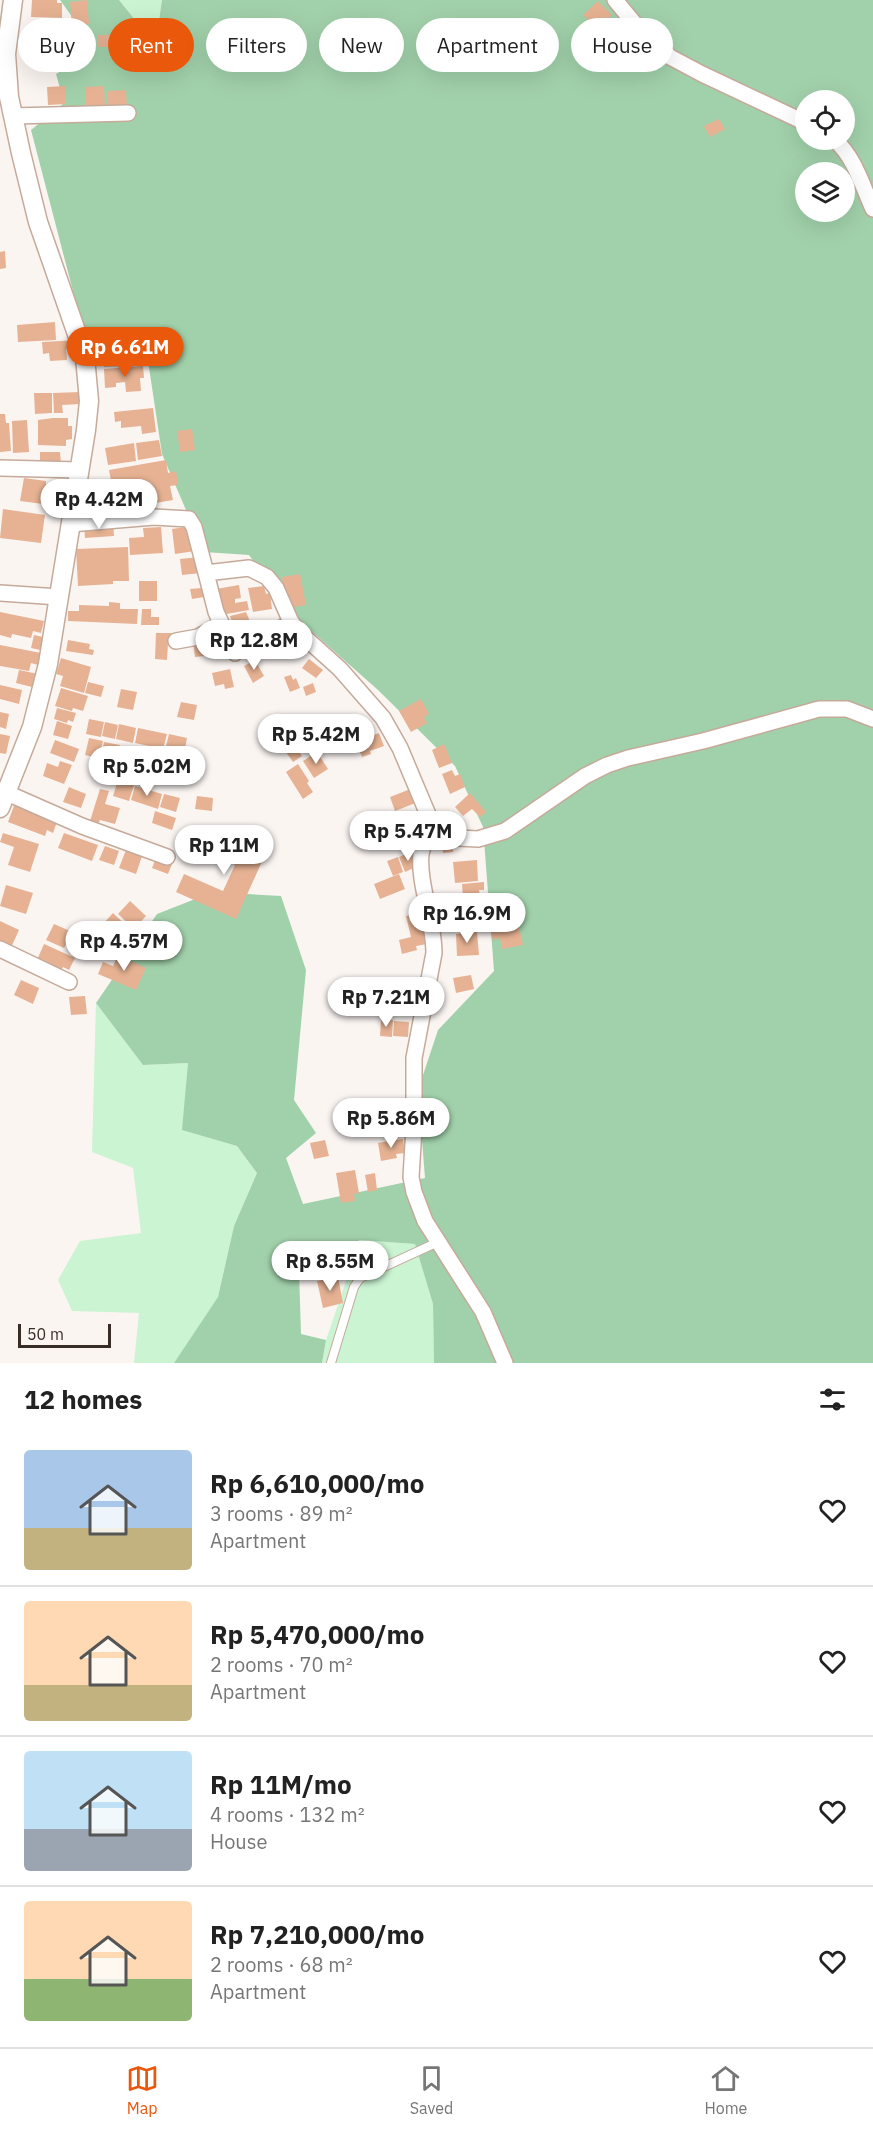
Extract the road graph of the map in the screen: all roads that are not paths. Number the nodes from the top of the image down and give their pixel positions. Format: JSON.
{"nodes":[{"id":1,"x":14,"y":0,"type":"edge"},
{"id":2,"x":615,"y":0,"type":"edge"},
{"id":3,"x":128,"y":112,"type":"dead end"},
{"id":4,"x":13,"y":117,"type":"junction"},
{"id":5,"x":795,"y":118,"type":"edge"},
{"id":6,"x":845,"y":150,"type":"edge"},
{"id":7,"x":873,"y":209,"type":"edge"},
{"id":8,"x":0,"y":468,"type":"edge"},
{"id":9,"x":79,"y":470,"type":"junction"},
{"id":10,"x":70,"y":524,"type":"junction"},
{"id":11,"x":206,"y":573,"type":"junction"},
{"id":12,"x":0,"y":593,"type":"edge"},
{"id":13,"x":59,"y":597,"type":"junction"},
{"id":14,"x":222,"y":624,"type":"junction"},
{"id":15,"x":176,"y":641,"type":"dead end"},
{"id":16,"x":235,"y":653,"type":"dead end"},
{"id":17,"x":873,"y":719,"type":"edge"},
{"id":18,"x":3,"y":801,"type":"edge"},
{"id":19,"x":435,"y":824,"type":"junction"},
{"id":20,"x":167,"y":856,"type":"dead end"},
{"id":21,"x":429,"y":907,"type":"junction"},
{"id":22,"x":476,"y":907,"type":"dead end"},
{"id":23,"x":0,"y":949,"type":"edge"},
{"id":24,"x":69,"y":982,"type":"dead end"},
{"id":25,"x":440,"y":1241,"type":"junction"},
{"id":26,"x":331,"y":1363,"type":"edge"},
{"id":27,"x":505,"y":1363,"type":"edge"}],
"edges":[{"from":1,"to":4,"type":"street"},
{"from":2,"to":5,"type":"street"},
{"from":3,"to":4,"type":"street"},
{"from":4,"to":9,"type":"street"},
{"from":6,"to":7,"type":"street"},
{"from":8,"to":9,"type":"street"},
{"from":9,"to":10,"type":"street"},
{"from":10,"to":11,"type":"street"},
{"from":10,"to":13,"type":"street"},
{"from":11,"to":14,"type":"street"},
{"from":11,"to":19,"type":"street"},
{"from":12,"to":13,"type":"street"},
{"from":13,"to":18,"type":"street"},
{"from":14,"to":15,"type":"street"},
{"from":14,"to":16,"type":"street"},
{"from":17,"to":19,"type":"street"},
{"from":18,"to":20,"type":"street"},
{"from":19,"to":21,"type":"street"},
{"from":21,"to":22,"type":"street"},
{"from":21,"to":25,"type":"street"},
{"from":23,"to":24,"type":"street"},
{"from":25,"to":26,"type":"lane"},
{"from":25,"to":27,"type":"street"}]}
